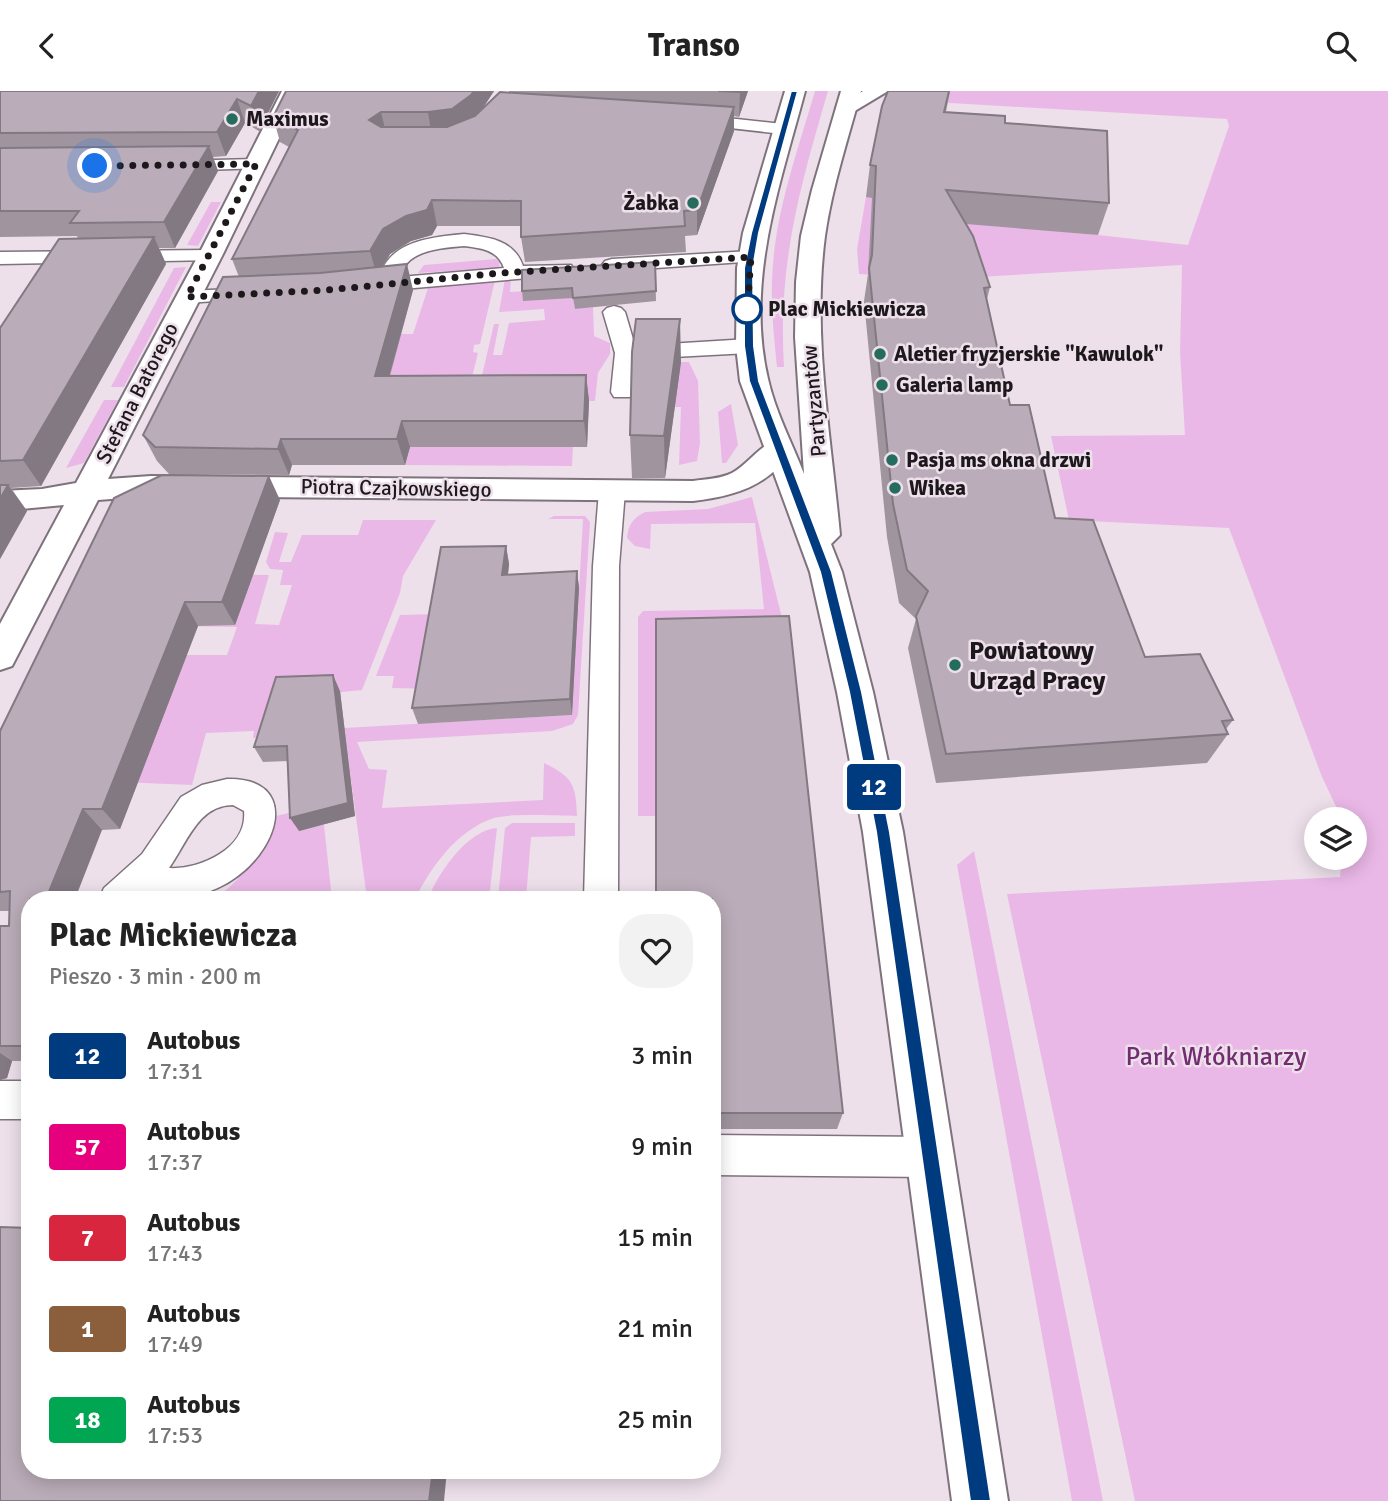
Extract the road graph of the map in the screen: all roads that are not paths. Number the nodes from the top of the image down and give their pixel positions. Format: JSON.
{"nodes":[{"id":1,"x":292,"y":91,"type":"edge"},
{"id":2,"x":878,"y":91,"type":"edge"},
{"id":3,"x":791,"y":94,"type":"edge"},
{"id":4,"x":849,"y":100,"type":"edge"},
{"id":5,"x":673,"y":118,"type":"edge"},
{"id":6,"x":783,"y":129,"type":"junction"},
{"id":7,"x":256,"y":164,"type":"junction"},
{"id":8,"x":159,"y":166,"type":"edge"},
{"id":9,"x":210,"y":256,"type":"junction"},
{"id":10,"x":55,"y":257,"type":"junction"},
{"id":11,"x":751,"y":257,"type":"junction"},
{"id":12,"x":0,"y":258,"type":"edge"},
{"id":13,"x":515,"y":272,"type":"junction"},
{"id":14,"x":39,"y":280,"type":"edge"},
{"id":15,"x":186,"y":300,"type":"junction"},
{"id":16,"x":272,"y":300,"type":"edge"},
{"id":17,"x":614,"y":312,"type":"dead end"},
{"id":18,"x":749,"y":346,"type":"junction"},
{"id":19,"x":626,"y":353,"type":"junction"},
{"id":20,"x":622,"y":392,"type":"dead end"},
{"id":21,"x":778,"y":449,"type":"junction"},
{"id":22,"x":86,"y":491,"type":"junction"},
{"id":23,"x":612,"y":491,"type":"junction"},
{"id":24,"x":0,"y":501,"type":"edge"},
{"id":25,"x":826,"y":572,"type":"junction"},
{"id":26,"x":0,"y":657,"type":"edge"},
{"id":27,"x":143,"y":878,"type":"dead end"},
{"id":28,"x":126,"y":891,"type":"edge"},
{"id":29,"x":601,"y":891,"type":"edge"},
{"id":30,"x":0,"y":1100,"type":"edge"},
{"id":31,"x":21,"y":1100,"type":"edge"},
{"id":32,"x":721,"y":1156,"type":"edge"},
{"id":33,"x":932,"y":1157,"type":"junction"},
{"id":34,"x":981,"y":1501,"type":"edge"}],
"edges":[{"from":1,"to":7,"type":"main road","name":"Stefana Batorego"},
{"from":2,"to":4,"type":"main road","name":"Partyzantów"},
{"from":3,"to":6,"type":"main road","name":"Partyzantów"},
{"from":4,"to":25,"type":"main road","name":"Partyzantów"},
{"from":5,"to":6,"type":"lane"},
{"from":6,"to":11,"type":"main road","name":"Partyzantów"},
{"from":7,"to":8,"type":"lane"},
{"from":7,"to":9,"type":"main road","name":"Stefana Batorego"},
{"from":9,"to":10,"type":"lane"},
{"from":9,"to":15,"type":"main road","name":"Stefana Batorego"},
{"from":10,"to":12,"type":"lane"},
{"from":10,"to":14,"type":"lane"},
{"from":11,"to":13,"type":"lane"},
{"from":11,"to":18,"type":"main road","name":"Partyzantów"},
{"from":13,"to":13,"type":"lane"},
{"from":15,"to":16,"type":"lane"},
{"from":15,"to":22,"type":"main road","name":"Stefana Batorego"},
{"from":17,"to":19,"type":"lane"},
{"from":18,"to":19,"type":"lane"},
{"from":18,"to":21,"type":"main road","name":"Partyzantów"},
{"from":19,"to":20,"type":"lane"},
{"from":21,"to":23,"type":"main road","name":"Piotra Czajkowskiego"},
{"from":21,"to":25,"type":"main road","name":"Partyzantów"},
{"from":22,"to":23,"type":"main road","name":"Piotra Czajkowskiego"},
{"from":22,"to":24,"type":"main road","name":"Piotra Czajkowskiego"},
{"from":22,"to":26,"type":"main road","name":"Stefana Batorego"},
{"from":23,"to":29,"type":"lane"},
{"from":25,"to":33,"type":"main road","name":"Partyzantów"},
{"from":27,"to":28,"type":"lane"},
{"from":30,"to":31,"type":"lane"},
{"from":32,"to":33,"type":"lane"},
{"from":33,"to":34,"type":"main road","name":"Partyzantów"}]}
